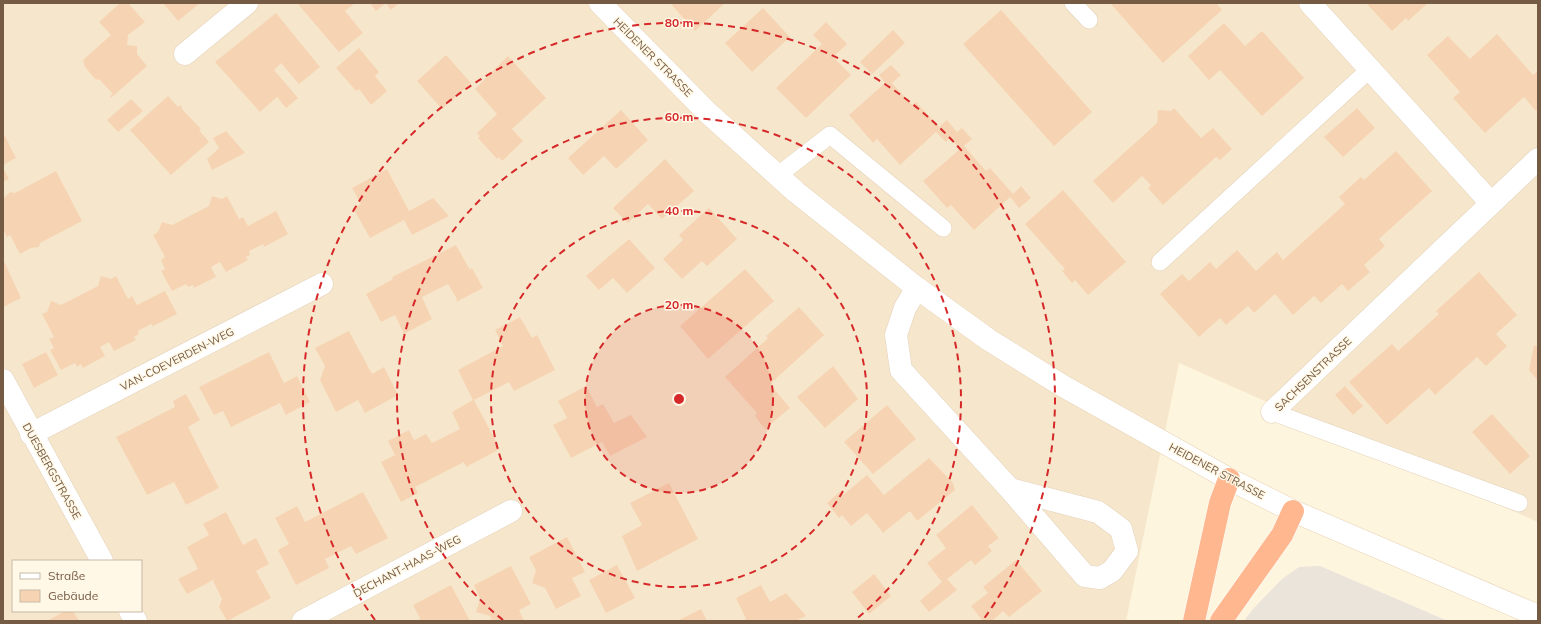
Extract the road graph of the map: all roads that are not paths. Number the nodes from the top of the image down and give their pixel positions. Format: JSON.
{"nodes":[{"id":1,"x":247,"y":3,"type":"edge"},
{"id":2,"x":600,"y":3,"type":"edge"},
{"id":3,"x":1073,"y":3,"type":"edge"},
{"id":4,"x":1310,"y":3,"type":"edge"},
{"id":5,"x":1088,"y":20,"type":"dead end"},
{"id":6,"x":185,"y":54,"type":"dead end"},
{"id":7,"x":1370,"y":69,"type":"junction"},
{"id":8,"x":1538,"y":159,"type":"edge"},
{"id":9,"x":777,"y":176,"type":"junction"},
{"id":10,"x":1491,"y":203,"type":"junction"},
{"id":11,"x":943,"y":228,"type":"dead end"},
{"id":12,"x":1160,"y":262,"type":"dead end"},
{"id":13,"x":322,"y":284,"type":"dead end"},
{"id":14,"x":918,"y":288,"type":"junction"},
{"id":15,"x":3,"y":380,"type":"edge"},
{"id":16,"x":1272,"y":412,"type":"joint"},
{"id":17,"x":31,"y":434,"type":"junction"},
{"id":18,"x":1229,"y":478,"type":"junction"},
{"id":19,"x":1010,"y":489,"type":"junction"},
{"id":20,"x":1519,"y":503,"type":"dead end"},
{"id":21,"x":511,"y":511,"type":"dead end"},
{"id":22,"x":1293,"y":511,"type":"junction"},
{"id":23,"x":101,"y":560,"type":"edge"},
{"id":24,"x":131,"y":612,"type":"edge"},
{"id":25,"x":1538,"y":616,"type":"edge"},
{"id":26,"x":136,"y":621,"type":"edge"},
{"id":27,"x":303,"y":621,"type":"edge"},
{"id":28,"x":1194,"y":621,"type":"edge"},
{"id":29,"x":1221,"y":621,"type":"edge"}],
"edges":[{"from":1,"to":6,"type":"street"},
{"from":2,"to":9,"type":"street","name":"HEIDENER STRASSE"},
{"from":3,"to":5,"type":"lane"},
{"from":4,"to":7,"type":"street"},
{"from":7,"to":10,"type":"street"},
{"from":7,"to":12,"type":"lane"},
{"from":8,"to":10,"type":"street","name":"SACHSENSTRASSE"},
{"from":9,"to":11,"type":"lane"},
{"from":9,"to":14,"type":"street","name":"HEIDENER STRASSE"},
{"from":10,"to":16,"type":"street","name":"SACHSENSTRASSE"},
{"from":13,"to":17,"type":"street","name":"VAN-COEVERDEN-WEG"},
{"from":14,"to":18,"type":"street","name":"HEIDENER STRASSE"},
{"from":14,"to":19,"type":"street"},
{"from":15,"to":17,"type":"street","name":"DUESBERGSTRASSE"},
{"from":16,"to":20,"type":"lane","name":"SACHSENSTRASSE"},
{"from":17,"to":23,"type":"street","name":"DUESBERGSTRASSE"},
{"from":18,"to":22,"type":"street","name":"HEIDENER STRASSE"},
{"from":18,"to":28,"type":"highway"},
{"from":19,"to":19,"type":"street"},
{"from":21,"to":27,"type":"street","name":"DECHANT-HAAS-WEG"},
{"from":22,"to":25,"type":"street","name":"HEIDENER STRASSE"},
{"from":22,"to":29,"type":"highway"},
{"from":24,"to":26,"type":"street"}]}
